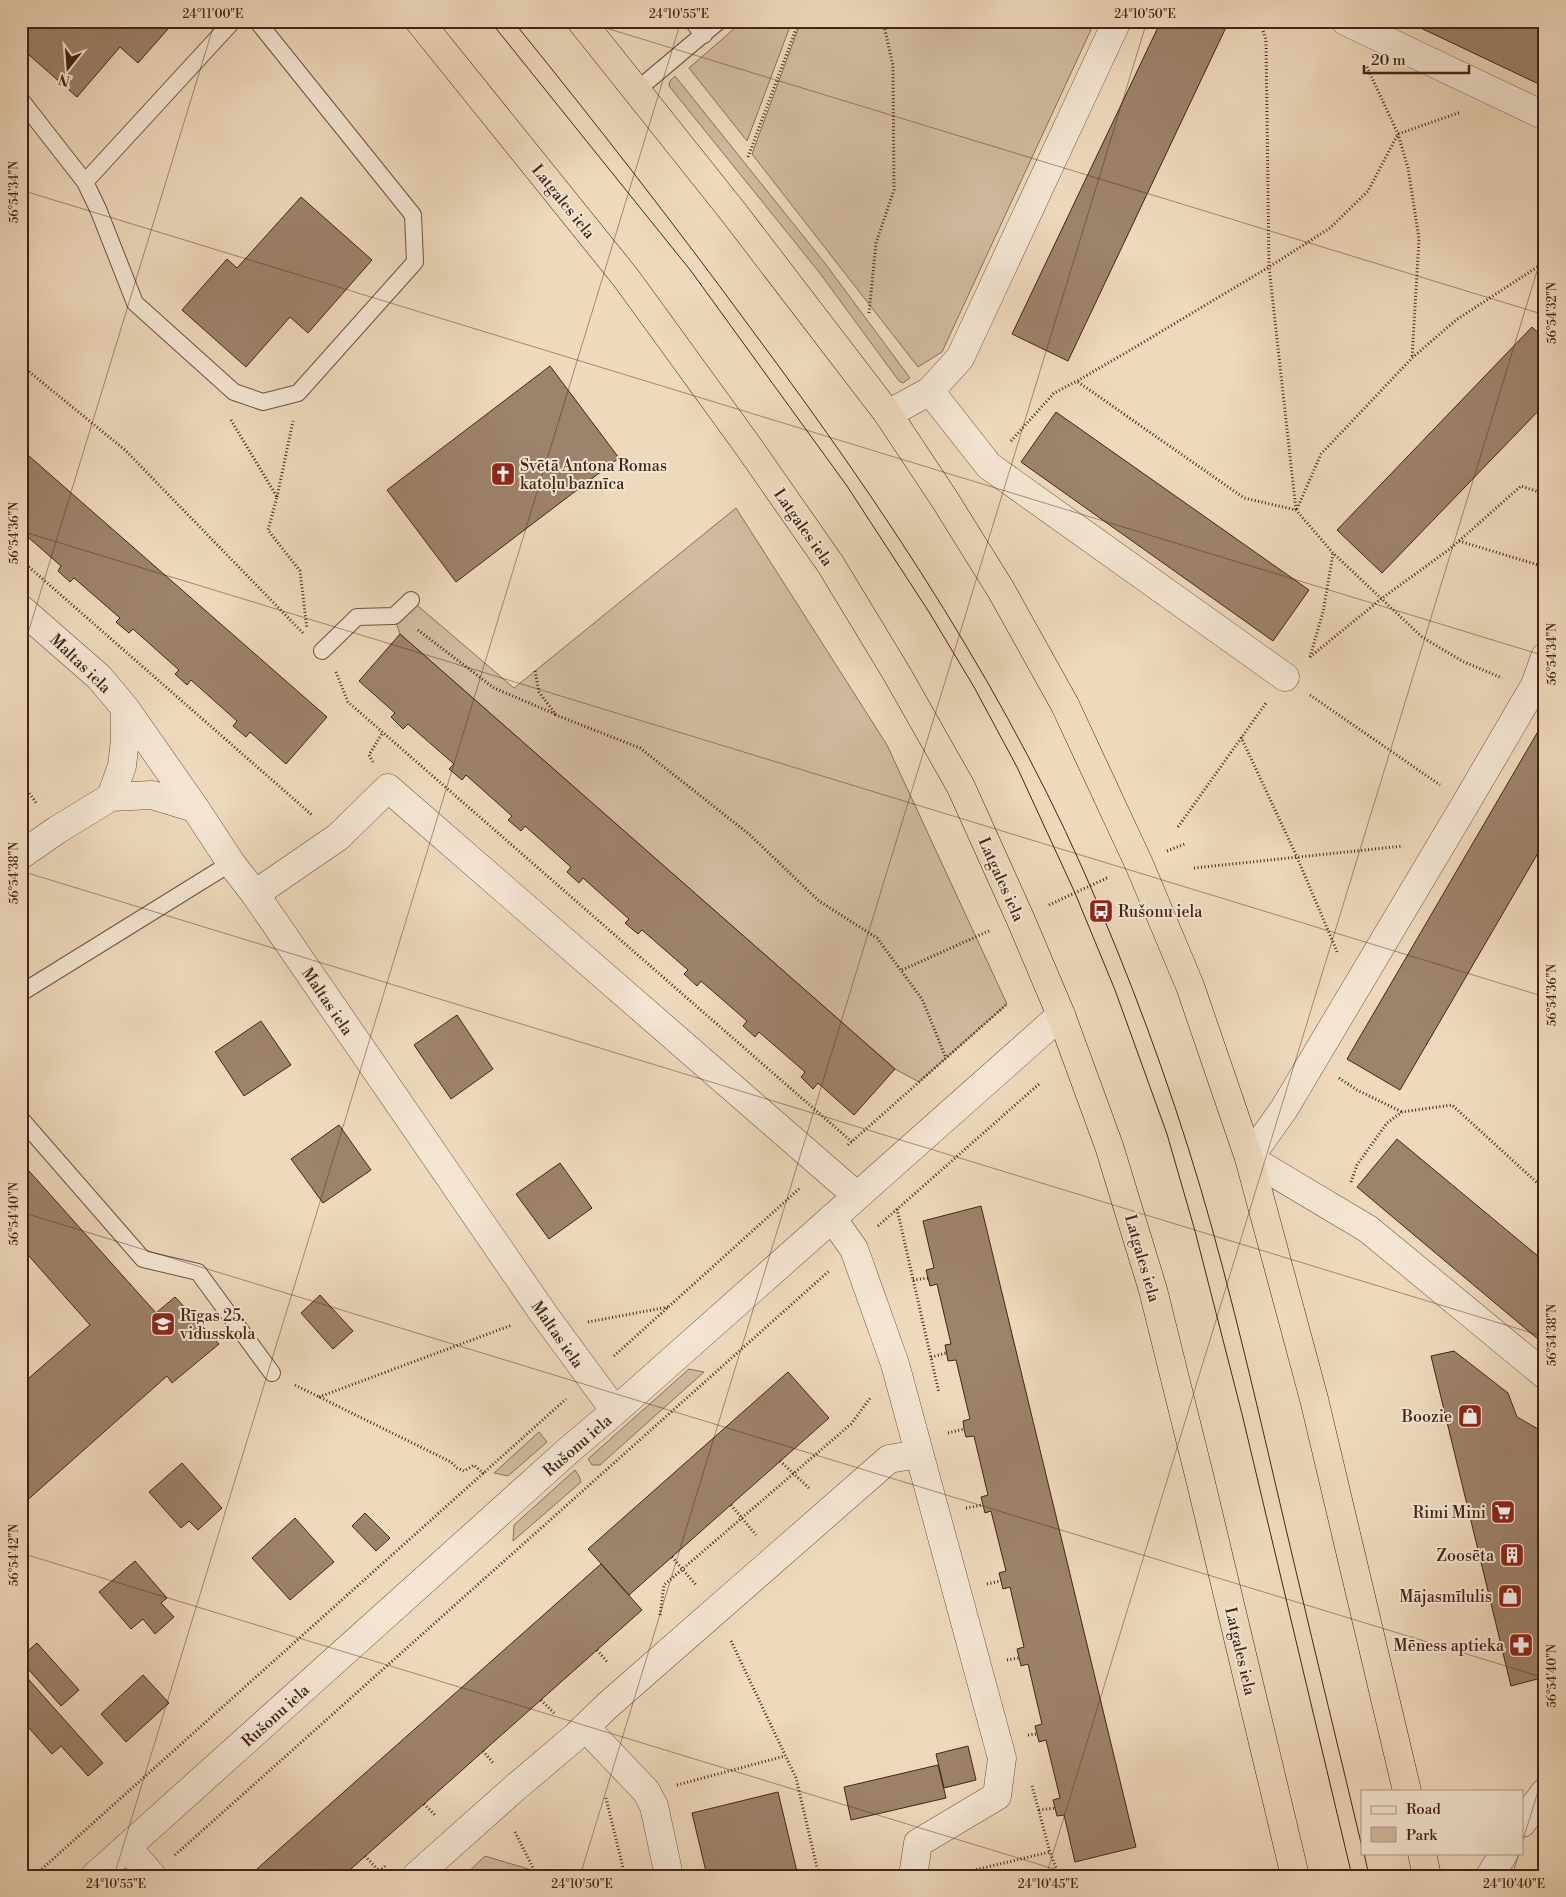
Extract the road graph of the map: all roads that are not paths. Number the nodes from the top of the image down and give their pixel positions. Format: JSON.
{"nodes":[{"id":1,"x":233,"y":21,"type":"edge"},
{"id":2,"x":257,"y":21,"type":"edge"},
{"id":3,"x":419,"y":21,"type":"edge"},
{"id":4,"x":581,"y":21,"type":"edge"},
{"id":5,"x":692,"y":21,"type":"edge"},
{"id":6,"x":719,"y":21,"type":"edge"},
{"id":7,"x":1117,"y":21,"type":"edge"},
{"id":8,"x":1345,"y":21,"type":"edge"},
{"id":9,"x":704,"y":35,"type":"junction"},
{"id":10,"x":637,"y":90,"type":"junction"},
{"id":11,"x":21,"y":100,"type":"edge"},
{"id":12,"x":1545,"y":116,"type":"edge"},
{"id":13,"x":85,"y":182,"type":"junction"},
{"id":14,"x":930,"y":391,"type":"junction"},
{"id":15,"x":888,"y":414,"type":"junction"},
{"id":16,"x":411,"y":600,"type":"dead end"},
{"id":17,"x":21,"y":609,"type":"edge"},
{"id":18,"x":322,"y":651,"type":"road end"},
{"id":19,"x":1541,"y":672,"type":"edge"},
{"id":20,"x":1285,"y":677,"type":"road end"},
{"id":21,"x":125,"y":708,"type":"junction"},
{"id":22,"x":111,"y":797,"type":"junction"},
{"id":23,"x":196,"y":808,"type":"junction"},
{"id":24,"x":21,"y":855,"type":"edge"},
{"id":25,"x":231,"y":863,"type":"junction"},
{"id":26,"x":255,"y":894,"type":"junction"},
{"id":27,"x":21,"y":993,"type":"edge"},
{"id":28,"x":1060,"y":1015,"type":"junction"},
{"id":29,"x":21,"y":1119,"type":"edge"},
{"id":30,"x":1250,"y":1158,"type":"junction"},
{"id":31,"x":856,"y":1195,"type":"junction"},
{"id":32,"x":832,"y":1218,"type":"junction"},
{"id":33,"x":272,"y":1373,"type":"road end"},
{"id":34,"x":1545,"y":1375,"type":"edge"},
{"id":35,"x":615,"y":1411,"type":"junction"},
{"id":36,"x":918,"y":1454,"type":"junction"},
{"id":37,"x":586,"y":1727,"type":"junction"},
{"id":38,"x":1407,"y":1790,"type":"edge"},
{"id":39,"x":1545,"y":1792,"type":"edge"},
{"id":40,"x":1524,"y":1820,"type":"edge"},
{"id":41,"x":126,"y":1847,"type":"junction"},
{"id":42,"x":1422,"y":1854,"type":"edge"},
{"id":43,"x":1503,"y":1854,"type":"edge"},
{"id":44,"x":95,"y":1876,"type":"edge"},
{"id":45,"x":152,"y":1876,"type":"edge"},
{"id":46,"x":416,"y":1876,"type":"edge"},
{"id":47,"x":669,"y":1876,"type":"edge"},
{"id":48,"x":913,"y":1876,"type":"edge"},
{"id":49,"x":1295,"y":1876,"type":"edge"},
{"id":50,"x":1428,"y":1876,"type":"edge"},
{"id":51,"x":1490,"y":1876,"type":"edge"}],
"edges":[{"from":1,"to":13,"type":"lane"},
{"from":2,"to":13,"type":"lane"},
{"from":3,"to":28,"type":"highway","name":"Latgales iela"},
{"from":4,"to":10,"type":"highway"},
{"from":5,"to":9,"type":"lane"},
{"from":6,"to":9,"type":"lane"},
{"from":7,"to":14,"type":"street"},
{"from":8,"to":12,"type":"street"},
{"from":9,"to":10,"type":"lane"},
{"from":10,"to":15,"type":"highway"},
{"from":11,"to":13,"type":"lane"},
{"from":14,"to":15,"type":"street"},
{"from":14,"to":20,"type":"street"},
{"from":15,"to":30,"type":"highway"},
{"from":16,"to":18,"type":"lane"},
{"from":17,"to":21,"type":"street","name":"Maltas iela"},
{"from":19,"to":30,"type":"street"},
{"from":21,"to":22,"type":"street"},
{"from":21,"to":23,"type":"street","name":"Maltas iela"},
{"from":22,"to":23,"type":"street"},
{"from":22,"to":24,"type":"street"},
{"from":23,"to":25,"type":"street","name":"Maltas iela"},
{"from":25,"to":26,"type":"street","name":"Maltas iela"},
{"from":25,"to":27,"type":"lane"},
{"from":26,"to":31,"type":"street"},
{"from":26,"to":35,"type":"street","name":"Maltas iela"},
{"from":28,"to":31,"type":"street","name":"Rušonu iela"},
{"from":28,"to":49,"type":"highway","name":"Latgales iela"},
{"from":29,"to":33,"type":"lane"},
{"from":30,"to":34,"type":"street"},
{"from":30,"to":38,"type":"highway"},
{"from":31,"to":32,"type":"street","name":"Rušonu iela"},
{"from":32,"to":35,"type":"street","name":"Rušonu iela"},
{"from":32,"to":36,"type":"street"},
{"from":35,"to":41,"type":"street","name":"Rušonu iela"},
{"from":36,"to":37,"type":"street"},
{"from":36,"to":48,"type":"street"},
{"from":37,"to":46,"type":"street"},
{"from":37,"to":47,"type":"street"},
{"from":39,"to":40,"type":"street"},
{"from":41,"to":44,"type":"street","name":"Rušonu iela"},
{"from":41,"to":45,"type":"street"},
{"from":42,"to":50,"type":"highway"},
{"from":43,"to":51,"type":"street"}]}
